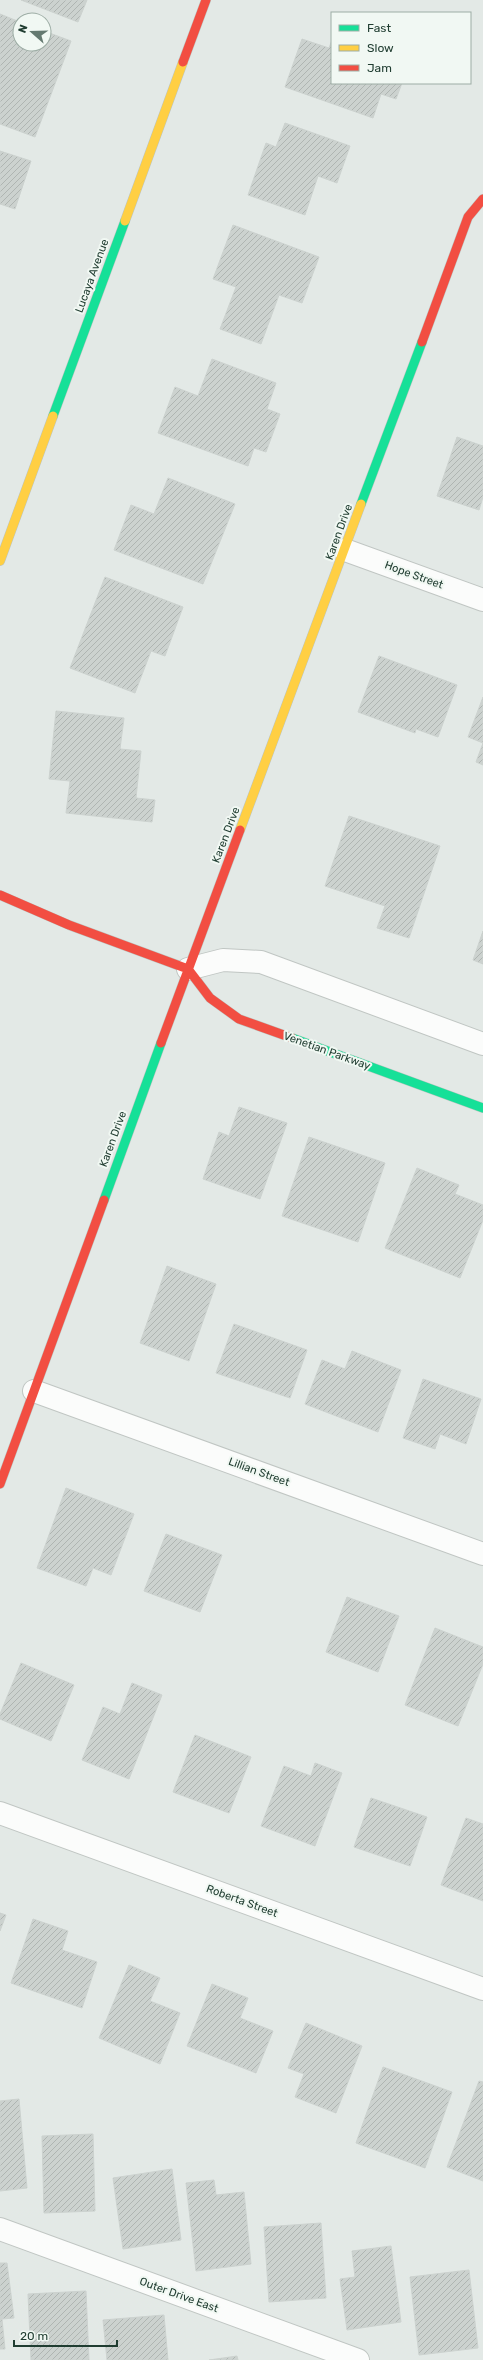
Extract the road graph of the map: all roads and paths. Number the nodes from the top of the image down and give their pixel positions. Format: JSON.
{"nodes":[{"id":1,"x":206,"y":0,"type":"edge"},
{"id":2,"x":483,"y":199,"type":"edge"},
{"id":3,"x":345,"y":550,"type":"junction"},
{"id":4,"x":0,"y":560,"type":"edge"},
{"id":5,"x":483,"y":600,"type":"edge"},
{"id":6,"x":0,"y":895,"type":"edge"},
{"id":7,"x":188,"y":969,"type":"junction"},
{"id":8,"x":483,"y":1044,"type":"edge"},
{"id":9,"x":483,"y":1108,"type":"edge"},
{"id":10,"x":34,"y":1391,"type":"junction"},
{"id":11,"x":0,"y":1484,"type":"edge"},
{"id":12,"x":483,"y":1554,"type":"edge"},
{"id":13,"x":0,"y":1814,"type":"edge"},
{"id":14,"x":483,"y":1990,"type":"edge"},
{"id":15,"x":0,"y":2229,"type":"edge"},
{"id":16,"x":358,"y":2360,"type":"edge"}],
"edges":[{"from":1,"to":4,"type":"street","name":"Lucaya Avenue"},
{"from":2,"to":3,"type":"street","name":"Karen Drive"},
{"from":3,"to":5,"type":"street","name":"Hope Street"},
{"from":3,"to":7,"type":"street","name":"Karen Drive"},
{"from":6,"to":7,"type":"street"},
{"from":7,"to":8,"type":"street"},
{"from":7,"to":9,"type":"street","name":"Venetian Parkway"},
{"from":7,"to":10,"type":"street","name":"Karen Drive"},
{"from":10,"to":11,"type":"street","name":"Karen Drive"},
{"from":10,"to":12,"type":"street","name":"Lillian Street"},
{"from":13,"to":14,"type":"street","name":"Roberta Street"},
{"from":15,"to":16,"type":"street","name":"Outer Drive East"}]}
